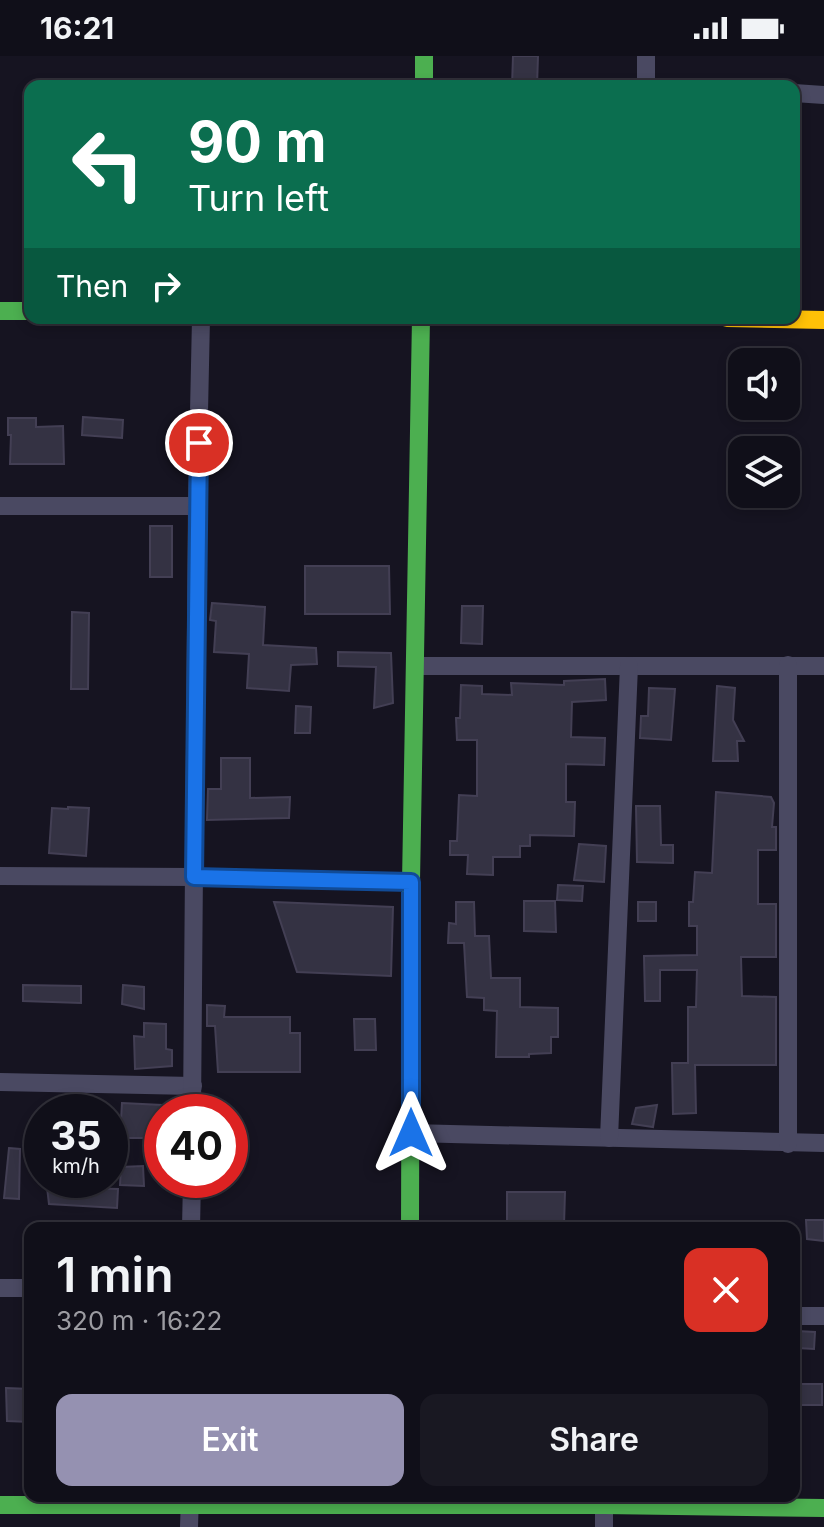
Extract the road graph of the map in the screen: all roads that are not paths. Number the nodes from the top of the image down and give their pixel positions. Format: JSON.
{"nodes":[{"id":1,"x":424,"y":56,"type":"edge"},
{"id":2,"x":646,"y":56,"type":"edge"},
{"id":3,"x":424,"y":80,"type":"edge"},
{"id":4,"x":646,"y":80,"type":"edge"},
{"id":5,"x":800,"y":93,"type":"edge"},
{"id":6,"x":824,"y":95,"type":"edge"},
{"id":7,"x":0,"y":311,"type":"edge"},
{"id":8,"x":24,"y":311,"type":"edge"},
{"id":9,"x":800,"y":320,"type":"edge"},
{"id":10,"x":824,"y":320,"type":"edge"},
{"id":11,"x":201,"y":324,"type":"edge"},
{"id":12,"x":421,"y":324,"type":"edge"},
{"id":13,"x":0,"y":506,"type":"edge"},
{"id":14,"x":197,"y":506,"type":"junction"},
{"id":15,"x":788,"y":665,"type":"junction"},
{"id":16,"x":415,"y":666,"type":"junction"},
{"id":17,"x":629,"y":666,"type":"junction"},
{"id":18,"x":824,"y":666,"type":"edge"},
{"id":19,"x":0,"y":876,"type":"edge"},
{"id":20,"x":194,"y":877,"type":"junction"},
{"id":21,"x":411,"y":882,"type":"junction"},
{"id":22,"x":0,"y":1082,"type":"edge"},
{"id":23,"x":193,"y":1086,"type":"junction"},
{"id":24,"x":193,"y":1094,"type":"edge"},
{"id":25,"x":411,"y":1133,"type":"junction"},
{"id":26,"x":609,"y":1138,"type":"junction"},
{"id":27,"x":824,"y":1143,"type":"edge"},
{"id":28,"x":788,"y":1144,"type":"junction"},
{"id":29,"x":192,"y":1198,"type":"edge"},
{"id":30,"x":191,"y":1222,"type":"edge"},
{"id":31,"x":410,"y":1222,"type":"edge"},
{"id":32,"x":0,"y":1288,"type":"edge"},
{"id":33,"x":24,"y":1288,"type":"edge"},
{"id":34,"x":800,"y":1316,"type":"edge"},
{"id":35,"x":824,"y":1316,"type":"edge"},
{"id":36,"x":142,"y":1502,"type":"edge"},
{"id":37,"x":190,"y":1502,"type":"edge"},
{"id":38,"x":410,"y":1502,"type":"edge"},
{"id":39,"x":458,"y":1502,"type":"edge"},
{"id":40,"x":0,"y":1505,"type":"edge"},
{"id":41,"x":604,"y":1505,"type":"junction"},
{"id":42,"x":824,"y":1508,"type":"edge"},
{"id":43,"x":780,"y":1518,"type":"edge"},
{"id":44,"x":189,"y":1527,"type":"edge"},
{"id":45,"x":410,"y":1527,"type":"edge"},
{"id":46,"x":604,"y":1527,"type":"edge"}],
"edges":[{"from":1,"to":3,"type":"street"},
{"from":2,"to":4,"type":"street"},
{"from":5,"to":6,"type":"street"},
{"from":7,"to":8,"type":"street"},
{"from":9,"to":10,"type":"street"},
{"from":11,"to":14,"type":"street"},
{"from":12,"to":16,"type":"street"},
{"from":13,"to":14,"type":"street"},
{"from":14,"to":20,"type":"street"},
{"from":15,"to":17,"type":"street"},
{"from":15,"to":18,"type":"street"},
{"from":15,"to":28,"type":"street"},
{"from":16,"to":17,"type":"street"},
{"from":16,"to":21,"type":"street"},
{"from":17,"to":26,"type":"street"},
{"from":19,"to":20,"type":"street"},
{"from":20,"to":21,"type":"street"},
{"from":20,"to":23,"type":"street"},
{"from":21,"to":25,"type":"street"},
{"from":22,"to":23,"type":"street"},
{"from":23,"to":24,"type":"street"},
{"from":25,"to":26,"type":"street"},
{"from":25,"to":31,"type":"street"},
{"from":26,"to":28,"type":"street"},
{"from":27,"to":28,"type":"street"},
{"from":29,"to":30,"type":"street"},
{"from":32,"to":33,"type":"street"},
{"from":34,"to":35,"type":"street"},
{"from":36,"to":40,"type":"street"},
{"from":37,"to":44,"type":"street"},
{"from":38,"to":45,"type":"street"},
{"from":39,"to":41,"type":"street"},
{"from":41,"to":43,"type":"street"},
{"from":41,"to":46,"type":"street"},
{"from":42,"to":43,"type":"street"}]}
